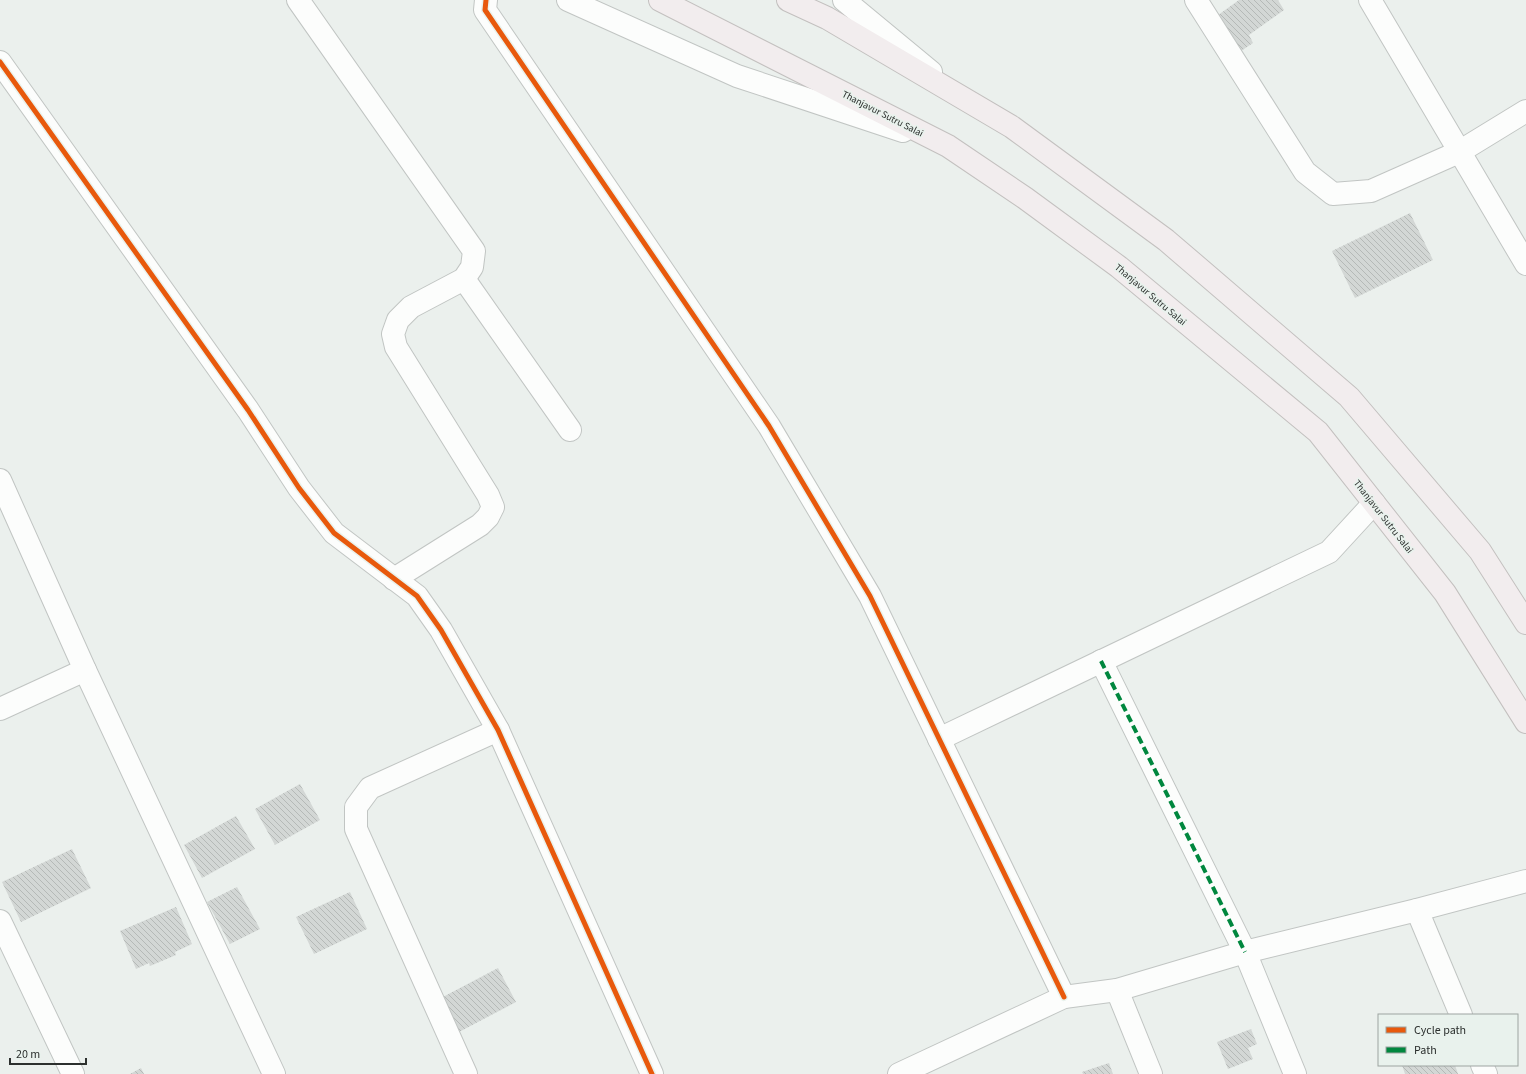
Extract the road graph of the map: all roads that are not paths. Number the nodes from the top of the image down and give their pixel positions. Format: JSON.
{"nodes":[{"id":1,"x":298,"y":0,"type":"edge"},
{"id":2,"x":486,"y":0,"type":"edge"},
{"id":3,"x":568,"y":0,"type":"edge"},
{"id":4,"x":660,"y":0,"type":"edge"},
{"id":5,"x":788,"y":0,"type":"edge"},
{"id":6,"x":844,"y":0,"type":"edge"},
{"id":7,"x":1196,"y":0,"type":"edge"},
{"id":8,"x":1370,"y":0,"type":"edge"},
{"id":9,"x":0,"y":62,"type":"edge"},
{"id":10,"x":958,"y":94,"type":"junction"},
{"id":11,"x":1526,"y":111,"type":"edge"},
{"id":12,"x":948,"y":146,"type":"junction"},
{"id":13,"x":1459,"y":152,"type":"junction"},
{"id":14,"x":1526,"y":264,"type":"edge"},
{"id":15,"x":464,"y":278,"type":"junction"},
{"id":16,"x":570,"y":430,"type":"dead end"},
{"id":17,"x":0,"y":480,"type":"edge"},
{"id":18,"x":1374,"y":503,"type":"junction"},
{"id":19,"x":394,"y":579,"type":"junction"},
{"id":20,"x":1526,"y":623,"type":"edge"},
{"id":21,"x":1102,"y":661,"type":"junction"},
{"id":22,"x":85,"y":670,"type":"junction"},
{"id":23,"x":0,"y":709,"type":"edge"},
{"id":24,"x":1526,"y":722,"type":"edge"},
{"id":25,"x":498,"y":730,"type":"junction"},
{"id":26,"x":939,"y":739,"type":"junction"},
{"id":27,"x":1526,"y":881,"type":"edge"},
{"id":28,"x":1417,"y":910,"type":"junction"},
{"id":29,"x":0,"y":921,"type":"edge"},
{"id":30,"x":1245,"y":952,"type":"junction"},
{"id":31,"x":1118,"y":990,"type":"junction"},
{"id":32,"x":1064,"y":997,"type":"junction"},
{"id":33,"x":1461,"y":1014,"type":"edge"},
{"id":34,"x":73,"y":1074,"type":"edge"},
{"id":35,"x":274,"y":1074,"type":"edge"},
{"id":36,"x":466,"y":1074,"type":"edge"},
{"id":37,"x":652,"y":1074,"type":"edge"},
{"id":38,"x":899,"y":1074,"type":"edge"},
{"id":39,"x":1151,"y":1074,"type":"edge"},
{"id":40,"x":1295,"y":1074,"type":"edge"}],
"edges":[{"from":1,"to":15,"type":"street"},
{"from":2,"to":26,"type":"street"},
{"from":3,"to":12,"type":"street"},
{"from":4,"to":12,"type":"highway","name":"Thanjavur Sutru Salai"},
{"from":5,"to":10,"type":"highway"},
{"from":6,"to":10,"type":"street"},
{"from":7,"to":13,"type":"street"},
{"from":8,"to":13,"type":"street"},
{"from":9,"to":19,"type":"street"},
{"from":10,"to":20,"type":"highway"},
{"from":11,"to":13,"type":"street"},
{"from":12,"to":18,"type":"highway","name":"Thanjavur Sutru Salai"},
{"from":13,"to":14,"type":"street"},
{"from":15,"to":16,"type":"street"},
{"from":15,"to":19,"type":"street"},
{"from":17,"to":22,"type":"street"},
{"from":18,"to":21,"type":"street"},
{"from":18,"to":24,"type":"highway","name":"Thanjavur Sutru Salai"},
{"from":19,"to":25,"type":"street"},
{"from":21,"to":26,"type":"street"},
{"from":21,"to":30,"type":"street"},
{"from":22,"to":23,"type":"street"},
{"from":22,"to":35,"type":"street"},
{"from":25,"to":36,"type":"street"},
{"from":25,"to":37,"type":"street"},
{"from":26,"to":32,"type":"street"},
{"from":27,"to":28,"type":"street"},
{"from":28,"to":30,"type":"street"},
{"from":28,"to":33,"type":"street"},
{"from":29,"to":34,"type":"street"},
{"from":30,"to":31,"type":"street"},
{"from":30,"to":40,"type":"street"},
{"from":31,"to":32,"type":"street"},
{"from":31,"to":39,"type":"street"},
{"from":32,"to":38,"type":"street"}]}
